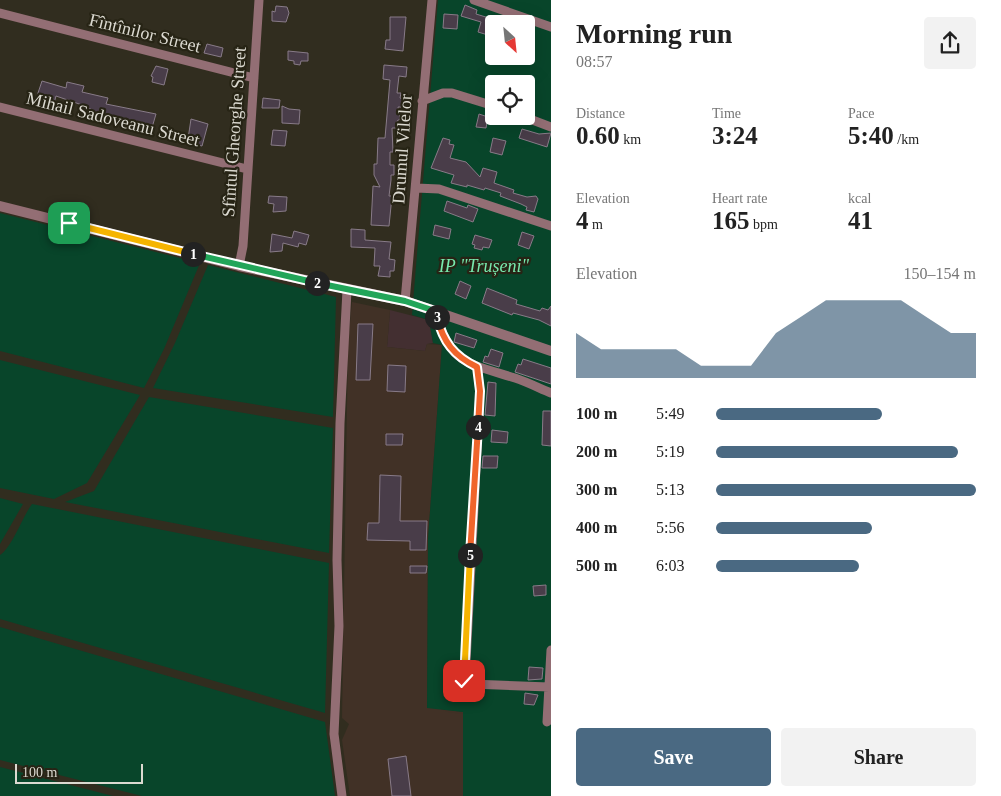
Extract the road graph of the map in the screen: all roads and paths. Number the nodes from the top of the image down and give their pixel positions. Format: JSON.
{"nodes":[{"id":1,"x":259,"y":0,"type":"edge"},
{"id":2,"x":432,"y":0,"type":"edge"},
{"id":3,"x":474,"y":0,"type":"edge"},
{"id":4,"x":0,"y":13,"type":"edge"},
{"id":5,"x":551,"y":27,"type":"edge"},
{"id":6,"x":254,"y":78,"type":"junction"},
{"id":7,"x":422,"y":101,"type":"junction"},
{"id":8,"x":485,"y":103,"type":"edge"},
{"id":9,"x":0,"y":107,"type":"edge"},
{"id":10,"x":535,"y":120,"type":"edge"},
{"id":11,"x":551,"y":126,"type":"edge"},
{"id":12,"x":247,"y":169,"type":"junction"},
{"id":13,"x":416,"y":188,"type":"junction"},
{"id":14,"x":0,"y":206,"type":"edge"},
{"id":15,"x":551,"y":226,"type":"edge"},
{"id":16,"x":239,"y":266,"type":"junction"},
{"id":17,"x":347,"y":290,"type":"junction"},
{"id":18,"x":405,"y":301,"type":"junction"},
{"id":19,"x":435,"y":311,"type":"junction"},
{"id":20,"x":551,"y":351,"type":"edge"},
{"id":21,"x":477,"y":367,"type":"junction"},
{"id":22,"x":551,"y":393,"type":"edge"},
{"id":23,"x":551,"y":650,"type":"edge"},
{"id":24,"x":549,"y":687,"type":"junction"},
{"id":25,"x":547,"y":722,"type":"dead end"},
{"id":26,"x":342,"y":796,"type":"edge"}],
"edges":[{"from":1,"to":6,"type":"street","name":"Sfîntul Gheorghe Street"},
{"from":2,"to":7,"type":"street","name":"Drumul Vilelor"},
{"from":3,"to":5,"type":"street"},
{"from":4,"to":6,"type":"street","name":"Fîntînilor Street"},
{"from":6,"to":12,"type":"street","name":"Sfîntul Gheorghe Street"},
{"from":7,"to":8,"type":"street"},
{"from":7,"to":13,"type":"street","name":"Drumul Vilelor"},
{"from":9,"to":12,"type":"street","name":"Mihail Sadoveanu Street"},
{"from":10,"to":11,"type":"street"},
{"from":12,"to":16,"type":"street","name":"Sfîntul Gheorghe Street"},
{"from":13,"to":15,"type":"street"},
{"from":13,"to":18,"type":"street","name":"Drumul Vilelor"},
{"from":14,"to":16,"type":"street"},
{"from":16,"to":17,"type":"street"},
{"from":17,"to":18,"type":"street"},
{"from":17,"to":26,"type":"street"},
{"from":18,"to":19,"type":"street"},
{"from":19,"to":20,"type":"street"},
{"from":19,"to":21,"type":"street"},
{"from":21,"to":22,"type":"street"},
{"from":21,"to":24,"type":"street"},
{"from":23,"to":24,"type":"street"},
{"from":24,"to":25,"type":"street"}]}
